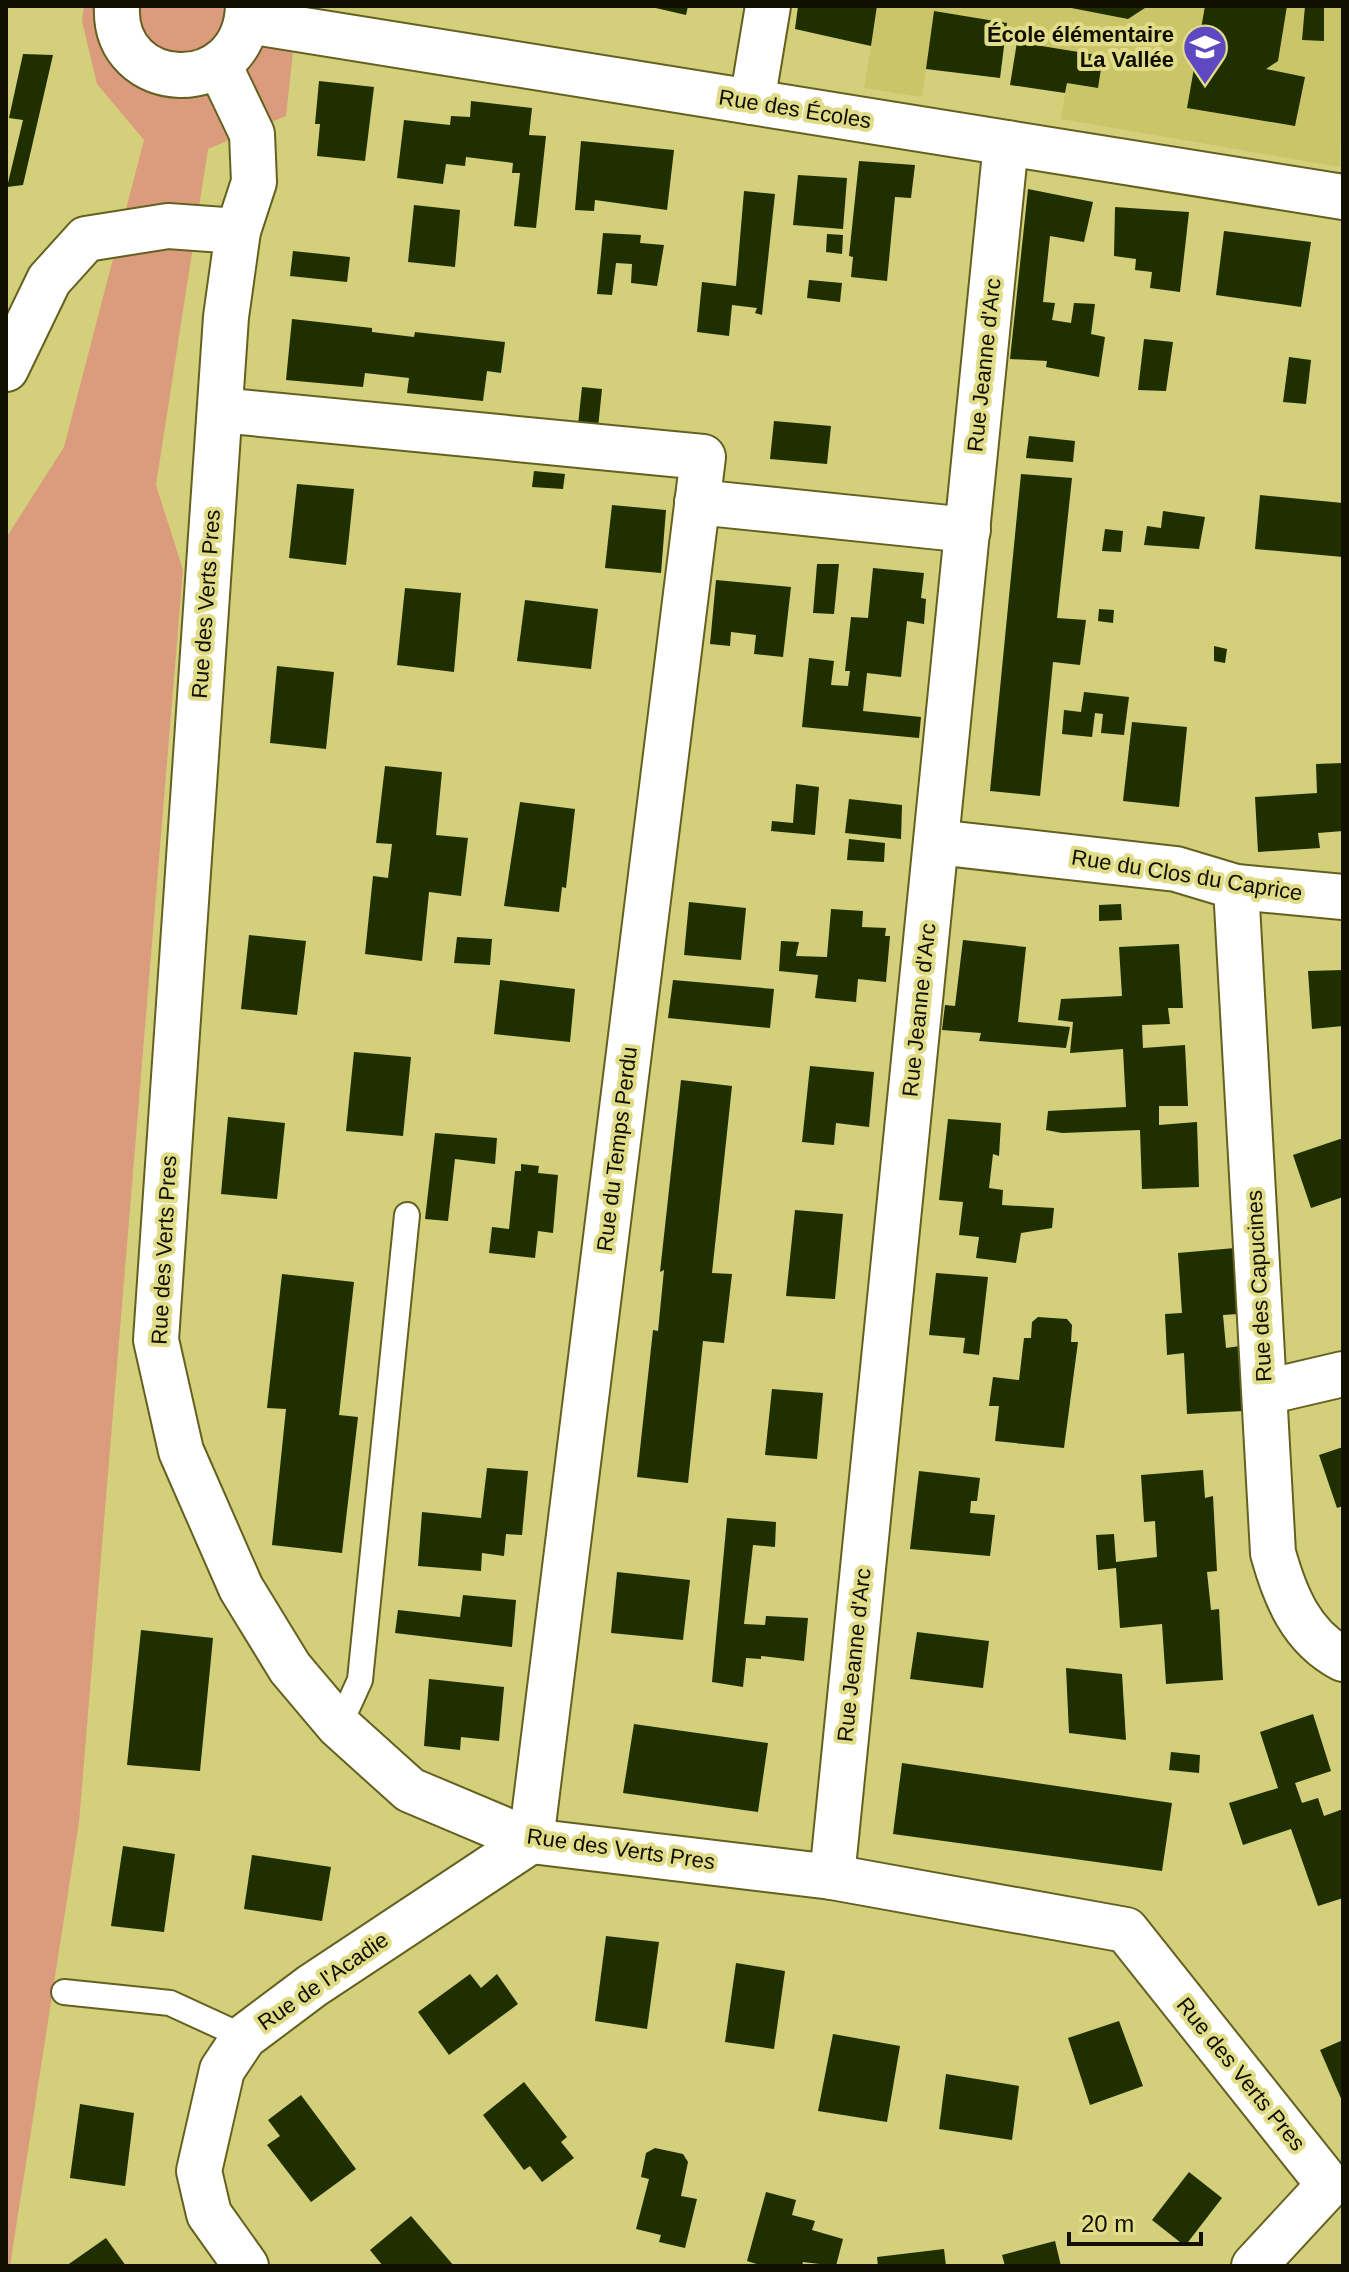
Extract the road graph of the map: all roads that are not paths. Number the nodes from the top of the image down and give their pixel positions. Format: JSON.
{"nodes":[{"id":1,"x":117,"y":6,"type":"edge"},
{"id":2,"x":768,"y":6,"type":"edge"},
{"id":3,"x":248,"y":14,"type":"edge"},
{"id":4,"x":219,"y":65,"type":"junction"},
{"id":5,"x":752,"y":102,"type":"junction"},
{"id":6,"x":1006,"y":143,"type":"junction"},
{"id":7,"x":1343,"y":197,"type":"edge"},
{"id":8,"x":238,"y":231,"type":"junction"},
{"id":9,"x":6,"y":369,"type":"edge"},
{"id":10,"x":220,"y":410,"type":"junction"},
{"id":11,"x":697,"y":502,"type":"junction"},
{"id":12,"x":968,"y":530,"type":"junction"},
{"id":13,"x":936,"y":842,"type":"junction"},
{"id":14,"x":1236,"y":887,"type":"junction"},
{"id":15,"x":1343,"y":897,"type":"edge"},
{"id":16,"x":407,"y":1215,"type":"dead end"},
{"id":17,"x":1343,"y":1374,"type":"edge"},
{"id":18,"x":1266,"y":1392,"type":"junction"},
{"id":19,"x":1343,"y":1659,"type":"edge"},
{"id":20,"x":339,"y":1726,"type":"junction"},
{"id":21,"x":531,"y":1841,"type":"junction"},
{"id":22,"x":832,"y":1877,"type":"junction"},
{"id":23,"x":64,"y":1992,"type":"dead end"},
{"id":24,"x":244,"y":2037,"type":"junction"},
{"id":25,"x":1336,"y":2186,"type":"edge"},
{"id":26,"x":246,"y":2266,"type":"edge"},
{"id":27,"x":1254,"y":2266,"type":"edge"}],
"edges":[{"from":1,"to":4,"type":"street"},
{"from":2,"to":5,"type":"street"},
{"from":3,"to":4,"type":"street"},
{"from":3,"to":5,"type":"street","name":"Rue des Écoles"},
{"from":4,"to":8,"type":"street","name":"Rue des Verts Pres"},
{"from":5,"to":6,"type":"street","name":"Rue des Écoles"},
{"from":6,"to":7,"type":"street","name":"Rue des Écoles"},
{"from":6,"to":12,"type":"street","name":"Rue Jeanne d'Arc"},
{"from":8,"to":9,"type":"street"},
{"from":8,"to":10,"type":"street","name":"Rue des Verts Pres"},
{"from":10,"to":11,"type":"street","name":"Rue du Temps Perdu"},
{"from":10,"to":20,"type":"street","name":"Rue des Verts Pres"},
{"from":11,"to":12,"type":"street"},
{"from":11,"to":21,"type":"street","name":"Rue du Temps Perdu"},
{"from":12,"to":13,"type":"street","name":"Rue Jeanne d'Arc"},
{"from":13,"to":14,"type":"street","name":"Rue du Clos du Caprice"},
{"from":13,"to":22,"type":"street","name":"Rue Jeanne d'Arc"},
{"from":14,"to":15,"type":"street","name":"Rue du Clos du Caprice"},
{"from":14,"to":18,"type":"street","name":"Rue des Capucines"},
{"from":16,"to":20,"type":"lane"},
{"from":17,"to":18,"type":"street"},
{"from":18,"to":19,"type":"street","name":"Rue des Capucines"},
{"from":20,"to":21,"type":"street","name":"Rue des Verts Pres"},
{"from":21,"to":22,"type":"street","name":"Rue des Verts Pres"},
{"from":21,"to":24,"type":"street","name":"Rue de l'Acadie"},
{"from":22,"to":25,"type":"street","name":"Rue des Verts Pres"},
{"from":23,"to":24,"type":"lane"},
{"from":24,"to":26,"type":"street","name":"Rue de l'Acadie"},
{"from":25,"to":27,"type":"street"}]}
